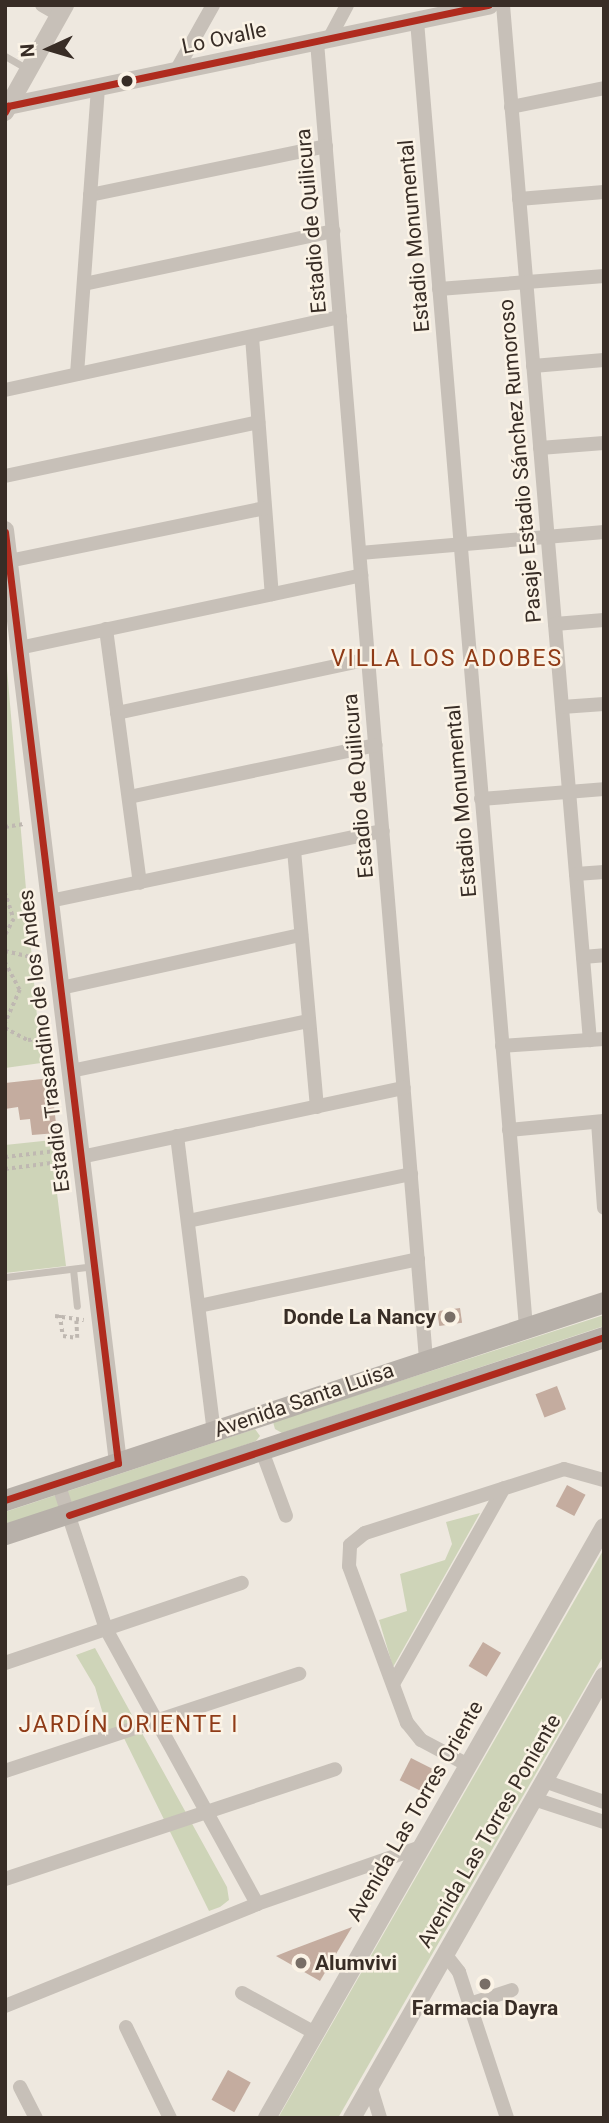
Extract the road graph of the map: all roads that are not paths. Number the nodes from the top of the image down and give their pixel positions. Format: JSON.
{"nodes":[{"id":1,"x":42,"y":5,"type":"edge"},
{"id":2,"x":213,"y":5,"type":"edge"},
{"id":3,"x":347,"y":5,"type":"edge"},
{"id":4,"x":503,"y":5,"type":"edge"},
{"id":5,"x":479,"y":6,"type":"edge"},
{"id":6,"x":62,"y":10,"type":"edge"},
{"id":7,"x":417,"y":21,"type":"junction"},
{"id":8,"x":323,"y":40,"type":"junction"},
{"id":9,"x":5,"y":56,"type":"edge"},
{"id":10,"x":29,"y":70,"type":"junction"},
{"id":11,"x":176,"y":71,"type":"junction"},
{"id":12,"x":98,"y":88,"type":"junction"},
{"id":13,"x":604,"y":88,"type":"edge"},
{"id":14,"x":511,"y":107,"type":"junction"},
{"id":15,"x":7,"y":110,"type":"edge"},
{"id":16,"x":326,"y":146,"type":"junction"},
{"id":17,"x":604,"y":192,"type":"edge"},
{"id":18,"x":90,"y":195,"type":"junction"},
{"id":19,"x":519,"y":199,"type":"junction"},
{"id":20,"x":333,"y":231,"type":"junction"},
{"id":21,"x":604,"y":276,"type":"edge"},
{"id":22,"x":526,"y":282,"type":"junction"},
{"id":23,"x":84,"y":284,"type":"junction"},
{"id":24,"x":439,"y":289,"type":"junction"},
{"id":25,"x":340,"y":317,"type":"junction"},
{"id":26,"x":252,"y":337,"type":"junction"},
{"id":27,"x":604,"y":360,"type":"edge"},
{"id":28,"x":533,"y":366,"type":"junction"},
{"id":29,"x":77,"y":374,"type":"junction"},
{"id":30,"x":5,"y":390,"type":"edge"},
{"id":31,"x":258,"y":422,"type":"junction"},
{"id":32,"x":604,"y":443,"type":"edge"},
{"id":33,"x":540,"y":448,"type":"junction"},
{"id":34,"x":5,"y":476,"type":"edge"},
{"id":35,"x":265,"y":508,"type":"junction"},
{"id":36,"x":5,"y":530,"type":"edge"},
{"id":37,"x":604,"y":532,"type":"edge"},
{"id":38,"x":547,"y":537,"type":"junction"},
{"id":39,"x":460,"y":545,"type":"junction"},
{"id":40,"x":360,"y":553,"type":"junction"},
{"id":41,"x":9,"y":561,"type":"junction"},
{"id":42,"x":362,"y":575,"type":"junction"},
{"id":43,"x":272,"y":594,"type":"junction"},
{"id":44,"x":604,"y":620,"type":"edge"},
{"id":45,"x":555,"y":624,"type":"junction"},
{"id":46,"x":106,"y":629,"type":"junction"},
{"id":47,"x":19,"y":648,"type":"junction"},
{"id":48,"x":368,"y":659,"type":"junction"},
{"id":49,"x":604,"y":704,"type":"edge"},
{"id":50,"x":562,"y":707,"type":"junction"},
{"id":51,"x":117,"y":713,"type":"junction"},
{"id":52,"x":376,"y":745,"type":"junction"},
{"id":53,"x":604,"y":789,"type":"edge"},
{"id":54,"x":569,"y":792,"type":"junction"},
{"id":55,"x":128,"y":797,"type":"junction"},
{"id":56,"x":481,"y":799,"type":"junction"},
{"id":57,"x":383,"y":831,"type":"junction"},
{"id":58,"x":294,"y":850,"type":"junction"},
{"id":59,"x":604,"y":872,"type":"edge"},
{"id":60,"x":576,"y":874,"type":"junction"},
{"id":61,"x":140,"y":883,"type":"junction"},
{"id":62,"x":50,"y":901,"type":"junction"},
{"id":63,"x":301,"y":935,"type":"junction"},
{"id":64,"x":604,"y":955,"type":"edge"},
{"id":65,"x":583,"y":957,"type":"junction"},
{"id":66,"x":61,"y":988,"type":"junction"},
{"id":67,"x":309,"y":1021,"type":"junction"},
{"id":68,"x":597,"y":1039,"type":"edge"},
{"id":69,"x":502,"y":1046,"type":"junction"},
{"id":70,"x":71,"y":1071,"type":"junction"},
{"id":71,"x":404,"y":1088,"type":"junction"},
{"id":72,"x":317,"y":1107,"type":"junction"},
{"id":73,"x":601,"y":1121,"type":"edge"},
{"id":74,"x":509,"y":1130,"type":"junction"},
{"id":75,"x":177,"y":1136,"type":"junction"},
{"id":76,"x":75,"y":1155,"type":"junction"},
{"id":77,"x":411,"y":1174,"type":"junction"},
{"id":78,"x":604,"y":1208,"type":"edge"},
{"id":79,"x":188,"y":1221,"type":"junction"},
{"id":80,"x":418,"y":1259,"type":"junction"},
{"id":81,"x":94,"y":1266,"type":"junction"},
{"id":82,"x":73,"y":1269,"type":"junction"},
{"id":83,"x":5,"y":1278,"type":"edge"},
{"id":84,"x":604,"y":1302,"type":"edge"},
{"id":85,"x":77,"y":1306,"type":"dead end"},
{"id":86,"x":199,"y":1306,"type":"junction"},
{"id":87,"x":526,"y":1327,"type":"junction"},
{"id":88,"x":604,"y":1337,"type":"edge"},
{"id":89,"x":426,"y":1359,"type":"junction"},
{"id":90,"x":239,"y":1423,"type":"junction"},
{"id":91,"x":214,"y":1431,"type":"junction"},
{"id":92,"x":256,"y":1453,"type":"junction"},
{"id":93,"x":118,"y":1463,"type":"junction"},
{"id":94,"x":604,"y":1480,"type":"edge"},
{"id":95,"x":58,"y":1483,"type":"junction"},
{"id":96,"x":504,"y":1488,"type":"junction"},
{"id":97,"x":5,"y":1500,"type":"edge"},
{"id":98,"x":68,"y":1515,"type":"junction"},
{"id":99,"x":286,"y":1516,"type":"dead end"},
{"id":100,"x":604,"y":1527,"type":"edge"},
{"id":101,"x":5,"y":1534,"type":"edge"},
{"id":102,"x":242,"y":1583,"type":"dead end"},
{"id":103,"x":106,"y":1629,"type":"junction"},
{"id":104,"x":5,"y":1663,"type":"edge"},
{"id":105,"x":299,"y":1674,"type":"dead end"},
{"id":106,"x":604,"y":1676,"type":"edge"},
{"id":107,"x":393,"y":1684,"type":"junction"},
{"id":108,"x":156,"y":1721,"type":"junction"},
{"id":109,"x":468,"y":1765,"type":"junction"},
{"id":110,"x":335,"y":1769,"type":"dead end"},
{"id":111,"x":5,"y":1771,"type":"edge"},
{"id":112,"x":544,"y":1781,"type":"junction"},
{"id":113,"x":534,"y":1799,"type":"junction"},
{"id":114,"x":604,"y":1802,"type":"edge"},
{"id":115,"x":206,"y":1811,"type":"junction"},
{"id":116,"x":604,"y":1822,"type":"edge"},
{"id":117,"x":421,"y":1847,"type":"junction"},
{"id":118,"x":5,"y":1879,"type":"edge"},
{"id":119,"x":257,"y":1904,"type":"junction"},
{"id":120,"x":445,"y":1954,"type":"junction"},
{"id":121,"x":512,"y":1990,"type":"dead end"},
{"id":122,"x":242,"y":1993,"type":"dead end"},
{"id":123,"x":470,"y":2004,"type":"junction"},
{"id":124,"x":5,"y":2006,"type":"edge"},
{"id":125,"x":126,"y":2027,"type":"dead end"},
{"id":126,"x":314,"y":2033,"type":"junction"},
{"id":127,"x":370,"y":2085,"type":"junction"},
{"id":128,"x":20,"y":2087,"type":"dead end"},
{"id":129,"x":36,"y":2118,"type":"edge"},
{"id":130,"x":170,"y":2118,"type":"edge"},
{"id":131,"x":267,"y":2118,"type":"edge"},
{"id":132,"x":352,"y":2118,"type":"edge"},
{"id":133,"x":380,"y":2118,"type":"edge"},
{"id":134,"x":507,"y":2118,"type":"edge"}],
"edges":[{"from":1,"to":6,"type":"street"},
{"from":2,"to":11,"type":"street"},
{"from":3,"to":8,"type":"street"},
{"from":4,"to":14,"type":"street","name":"Pasaje Estadio Sánchez Rumoroso"},
{"from":5,"to":7,"type":"street","name":"Lo Ovalle"},
{"from":6,"to":10,"type":"street"},
{"from":7,"to":8,"type":"street","name":"Lo Ovalle"},
{"from":7,"to":24,"type":"street","name":"Estadio Monumental"},
{"from":8,"to":11,"type":"street","name":"Lo Ovalle"},
{"from":8,"to":16,"type":"street","name":"Estadio de Quilicura"},
{"from":9,"to":10,"type":"lane"},
{"from":10,"to":15,"type":"street"},
{"from":11,"to":12,"type":"street","name":"Lo Ovalle"},
{"from":12,"to":15,"type":"street","name":"Lo Ovalle"},
{"from":12,"to":18,"type":"street"},
{"from":13,"to":14,"type":"street"},
{"from":14,"to":19,"type":"street","name":"Pasaje Estadio Sánchez Rumoroso"},
{"from":16,"to":18,"type":"street"},
{"from":16,"to":20,"type":"street","name":"Estadio de Quilicura"},
{"from":17,"to":19,"type":"street"},
{"from":18,"to":23,"type":"street"},
{"from":19,"to":22,"type":"street","name":"Pasaje Estadio Sánchez Rumoroso"},
{"from":20,"to":23,"type":"street"},
{"from":20,"to":25,"type":"street","name":"Estadio de Quilicura"},
{"from":21,"to":22,"type":"street"},
{"from":22,"to":24,"type":"street"},
{"from":22,"to":28,"type":"street","name":"Pasaje Estadio Sánchez Rumoroso"},
{"from":23,"to":29,"type":"street"},
{"from":24,"to":39,"type":"street","name":"Estadio Monumental"},
{"from":25,"to":26,"type":"street"},
{"from":25,"to":40,"type":"street","name":"Estadio de Quilicura"},
{"from":26,"to":29,"type":"street"},
{"from":26,"to":31,"type":"street"},
{"from":27,"to":28,"type":"street"},
{"from":28,"to":33,"type":"street","name":"Pasaje Estadio Sánchez Rumoroso"},
{"from":29,"to":30,"type":"street"},
{"from":31,"to":34,"type":"street"},
{"from":31,"to":35,"type":"street"},
{"from":32,"to":33,"type":"street"},
{"from":33,"to":38,"type":"street","name":"Pasaje Estadio Sánchez Rumoroso"},
{"from":35,"to":41,"type":"street"},
{"from":35,"to":43,"type":"street"},
{"from":36,"to":41,"type":"street","name":"Estadio Trasandino de los Andes"},
{"from":37,"to":38,"type":"street"},
{"from":38,"to":39,"type":"street"},
{"from":38,"to":45,"type":"street","name":"Pasaje Estadio Sánchez Rumoroso"},
{"from":39,"to":40,"type":"street"},
{"from":39,"to":56,"type":"street","name":"Estadio Monumental"},
{"from":40,"to":42,"type":"street","name":"Estadio de Quilicura"},
{"from":41,"to":47,"type":"street","name":"Estadio Trasandino de los Andes"},
{"from":42,"to":43,"type":"street"},
{"from":42,"to":48,"type":"street","name":"Estadio de Quilicura"},
{"from":43,"to":46,"type":"street"},
{"from":44,"to":45,"type":"street"},
{"from":45,"to":50,"type":"street","name":"Pasaje Estadio Sánchez Rumoroso"},
{"from":46,"to":47,"type":"street"},
{"from":46,"to":51,"type":"street"},
{"from":47,"to":62,"type":"street","name":"Estadio Trasandino de los Andes"},
{"from":48,"to":51,"type":"street"},
{"from":48,"to":52,"type":"street","name":"Estadio de Quilicura"},
{"from":49,"to":50,"type":"street"},
{"from":50,"to":54,"type":"street","name":"Pasaje Estadio Sánchez Rumoroso"},
{"from":51,"to":55,"type":"street"},
{"from":52,"to":55,"type":"street"},
{"from":52,"to":57,"type":"street","name":"Estadio de Quilicura"},
{"from":53,"to":54,"type":"street"},
{"from":54,"to":56,"type":"street"},
{"from":54,"to":60,"type":"street","name":"Pasaje Estadio Sánchez Rumoroso"},
{"from":55,"to":61,"type":"street"},
{"from":56,"to":69,"type":"street","name":"Estadio Monumental"},
{"from":57,"to":58,"type":"street"},
{"from":57,"to":71,"type":"street","name":"Estadio de Quilicura"},
{"from":58,"to":61,"type":"street"},
{"from":58,"to":63,"type":"street"},
{"from":59,"to":60,"type":"street"},
{"from":60,"to":65,"type":"street","name":"Pasaje Estadio Sánchez Rumoroso"},
{"from":61,"to":62,"type":"street"},
{"from":62,"to":66,"type":"street","name":"Estadio Trasandino de los Andes"},
{"from":63,"to":66,"type":"street"},
{"from":63,"to":67,"type":"street"},
{"from":64,"to":65,"type":"street"},
{"from":65,"to":68,"type":"street","name":"Pasaje Estadio Sánchez Rumoroso"},
{"from":66,"to":70,"type":"street","name":"Estadio Trasandino de los Andes"},
{"from":67,"to":70,"type":"street"},
{"from":67,"to":72,"type":"street"},
{"from":68,"to":69,"type":"street"},
{"from":69,"to":74,"type":"street","name":"Estadio Monumental"},
{"from":70,"to":76,"type":"street","name":"Estadio Trasandino de los Andes"},
{"from":71,"to":72,"type":"street"},
{"from":71,"to":77,"type":"street","name":"Estadio de Quilicura"},
{"from":72,"to":75,"type":"street"},
{"from":73,"to":74,"type":"street"},
{"from":73,"to":78,"type":"street"},
{"from":74,"to":87,"type":"street","name":"Estadio Monumental"},
{"from":75,"to":76,"type":"street"},
{"from":75,"to":79,"type":"street"},
{"from":76,"to":81,"type":"street","name":"Estadio Trasandino de los Andes"},
{"from":77,"to":79,"type":"street"},
{"from":77,"to":80,"type":"street","name":"Estadio de Quilicura"},
{"from":79,"to":86,"type":"street"},
{"from":80,"to":86,"type":"street"},
{"from":80,"to":89,"type":"street","name":"Estadio de Quilicura"},
{"from":81,"to":82,"type":"lane"},
{"from":81,"to":93,"type":"street","name":"Estadio Trasandino de los Andes"},
{"from":82,"to":83,"type":"lane"},
{"from":82,"to":85,"type":"lane"},
{"from":84,"to":87,"type":"main road","name":"Avenida Santa Luisa"},
{"from":86,"to":91,"type":"street"},
{"from":87,"to":89,"type":"main road","name":"Avenida Santa Luisa"},
{"from":88,"to":92,"type":"main road","name":"Avenida Santa Luisa"},
{"from":89,"to":90,"type":"main road","name":"Avenida Santa Luisa"},
{"from":90,"to":91,"type":"main road","name":"Avenida Santa Luisa"},
{"from":90,"to":92,"type":"main road"},
{"from":91,"to":93,"type":"main road","name":"Avenida Santa Luisa"},
{"from":92,"to":98,"type":"main road","name":"Avenida Santa Luisa"},
{"from":92,"to":99,"type":"street"},
{"from":93,"to":95,"type":"main road","name":"Avenida Santa Luisa"},
{"from":94,"to":96,"type":"street"},
{"from":95,"to":97,"type":"main road","name":"Avenida Santa Luisa"},
{"from":95,"to":98,"type":"street"},
{"from":96,"to":107,"type":"street"},
{"from":96,"to":107,"type":"street"},
{"from":98,"to":101,"type":"main road","name":"Avenida Santa Luisa"},
{"from":98,"to":103,"type":"street"},
{"from":100,"to":109,"type":"street","name":"Avenida Las Torres Oriente"},
{"from":102,"to":103,"type":"street"},
{"from":103,"to":104,"type":"street"},
{"from":103,"to":108,"type":"street"},
{"from":105,"to":108,"type":"street"},
{"from":106,"to":112,"type":"street","name":"Avenida Las Torres Poniente"},
{"from":107,"to":109,"type":"street"},
{"from":108,"to":111,"type":"street"},
{"from":108,"to":115,"type":"street"},
{"from":109,"to":117,"type":"street","name":"Avenida Las Torres Oriente"},
{"from":110,"to":115,"type":"street"},
{"from":112,"to":113,"type":"street","name":"Avenida Las Torres Poniente"},
{"from":112,"to":114,"type":"street"},
{"from":113,"to":116,"type":"street"},
{"from":113,"to":120,"type":"street","name":"Avenida Las Torres Poniente"},
{"from":115,"to":118,"type":"street"},
{"from":115,"to":119,"type":"street"},
{"from":117,"to":119,"type":"street"},
{"from":117,"to":126,"type":"street","name":"Avenida Las Torres Oriente"},
{"from":119,"to":124,"type":"street"},
{"from":120,"to":123,"type":"street"},
{"from":120,"to":127,"type":"street","name":"Avenida Las Torres Poniente"},
{"from":121,"to":123,"type":"street"},
{"from":122,"to":126,"type":"street"},
{"from":123,"to":134,"type":"street"},
{"from":125,"to":130,"type":"street"},
{"from":126,"to":131,"type":"street","name":"Avenida Las Torres Oriente"},
{"from":127,"to":132,"type":"street","name":"Avenida Las Torres Poniente"},
{"from":127,"to":133,"type":"street"},
{"from":128,"to":129,"type":"street"}]}
